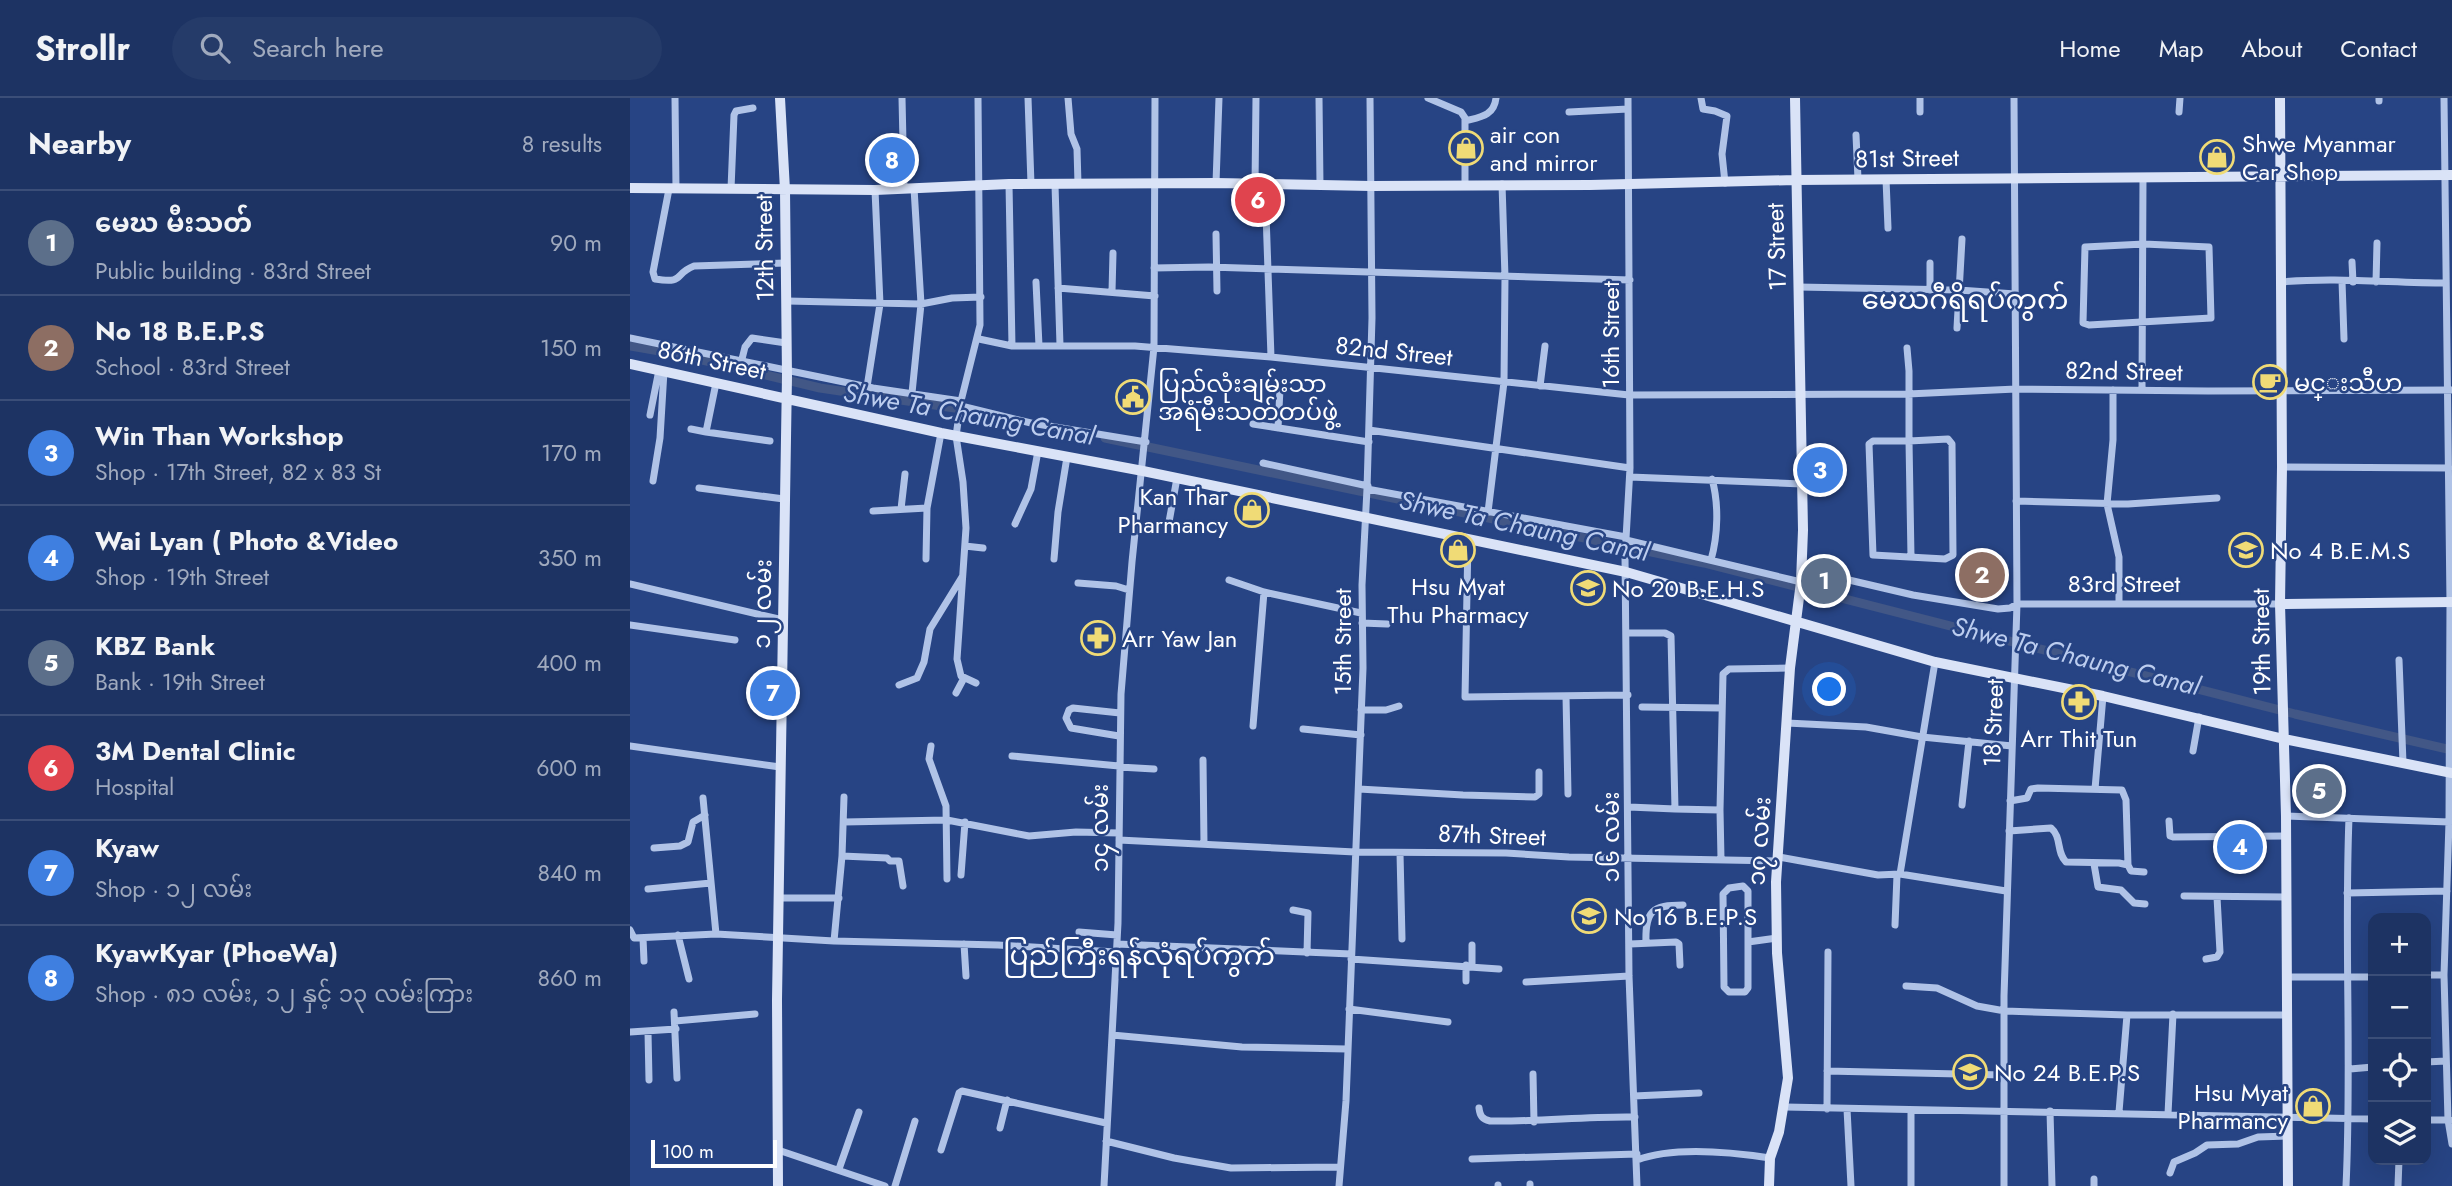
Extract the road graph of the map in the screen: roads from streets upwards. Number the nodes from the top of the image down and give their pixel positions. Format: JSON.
{"nodes":[{"id":1,"x":675,"y":98,"type":"edge"},
{"id":2,"x":740,"y":98,"type":"edge"},
{"id":3,"x":780,"y":98,"type":"edge"},
{"id":4,"x":902,"y":98,"type":"edge"},
{"id":5,"x":978,"y":98,"type":"edge"},
{"id":6,"x":1028,"y":98,"type":"edge"},
{"id":7,"x":1068,"y":98,"type":"edge"},
{"id":8,"x":1155,"y":98,"type":"edge"},
{"id":9,"x":1219,"y":98,"type":"edge"},
{"id":10,"x":1256,"y":98,"type":"edge"},
{"id":11,"x":1319,"y":98,"type":"edge"},
{"id":12,"x":1370,"y":98,"type":"edge"},
{"id":13,"x":1428,"y":98,"type":"edge"},
{"id":14,"x":1496,"y":98,"type":"edge"},
{"id":15,"x":1628,"y":98,"type":"edge"},
{"id":16,"x":1701,"y":98,"type":"edge"},
{"id":17,"x":1795,"y":98,"type":"edge"},
{"id":18,"x":1920,"y":98,"type":"edge"},
{"id":19,"x":2014,"y":98,"type":"edge"},
{"id":20,"x":2180,"y":98,"type":"edge"},
{"id":21,"x":2280,"y":98,"type":"edge"},
{"id":22,"x":2444,"y":98,"type":"edge"},
{"id":23,"x":753,"y":108,"type":"dead end"},
{"id":24,"x":1628,"y":109,"type":"junction"},
{"id":25,"x":741,"y":110,"type":"junction"},
{"id":26,"x":1569,"y":112,"type":"dead end"},
{"id":27,"x":1920,"y":112,"type":"dead end"},
{"id":28,"x":2179,"y":112,"type":"dead end"},
{"id":29,"x":1465,"y":121,"type":"junction"},
{"id":30,"x":1856,"y":135,"type":"dead end"},
{"id":31,"x":2448,"y":175,"type":"edge"},
{"id":32,"x":2281,"y":176,"type":"junction"},
{"id":33,"x":2143,"y":177,"type":"junction"},
{"id":34,"x":2015,"y":178,"type":"junction"},
{"id":35,"x":1858,"y":179,"type":"junction"},
{"id":36,"x":1886,"y":179,"type":"junction"},
{"id":37,"x":1795,"y":180,"type":"junction"},
{"id":38,"x":1216,"y":183,"type":"junction"},
{"id":39,"x":1725,"y":183,"type":"junction"},
{"id":40,"x":1009,"y":184,"type":"junction"},
{"id":41,"x":1031,"y":184,"type":"junction"},
{"id":42,"x":1078,"y":184,"type":"junction"},
{"id":43,"x":1154,"y":184,"type":"junction"},
{"id":44,"x":1465,"y":184,"type":"junction"},
{"id":45,"x":1502,"y":184,"type":"junction"},
{"id":46,"x":1630,"y":184,"type":"junction"},
{"id":47,"x":979,"y":185,"type":"junction"},
{"id":48,"x":1055,"y":185,"type":"junction"},
{"id":49,"x":1260,"y":185,"type":"junction"},
{"id":50,"x":1320,"y":185,"type":"junction"},
{"id":51,"x":1371,"y":186,"type":"junction"},
{"id":52,"x":630,"y":188,"type":"edge"},
{"id":53,"x":909,"y":188,"type":"junction"},
{"id":54,"x":673,"y":189,"type":"junction"},
{"id":55,"x":732,"y":189,"type":"junction"},
{"id":56,"x":785,"y":190,"type":"junction"},
{"id":57,"x":875,"y":190,"type":"junction"},
{"id":58,"x":1888,"y":228,"type":"dead end"},
{"id":59,"x":1216,"y":234,"type":"dead end"},
{"id":60,"x":1962,"y":239,"type":"dead end"},
{"id":61,"x":2377,"y":243,"type":"dead end"},
{"id":62,"x":2144,"y":244,"type":"junction"},
{"id":63,"x":1113,"y":253,"type":"dead end"},
{"id":64,"x":2352,"y":262,"type":"dead end"},
{"id":65,"x":1930,"y":263,"type":"dead end"},
{"id":66,"x":786,"y":264,"type":"junction"},
{"id":67,"x":1216,"y":267,"type":"junction"},
{"id":68,"x":1154,"y":268,"type":"junction"},
{"id":69,"x":1266,"y":270,"type":"junction"},
{"id":70,"x":1372,"y":272,"type":"junction"},
{"id":71,"x":1505,"y":277,"type":"junction"},
{"id":72,"x":1630,"y":280,"type":"junction"},
{"id":73,"x":2342,"y":281,"type":"junction"},
{"id":74,"x":1036,"y":282,"type":"dead end"},
{"id":75,"x":2281,"y":282,"type":"junction"},
{"id":76,"x":2353,"y":282,"type":"junction"},
{"id":77,"x":2376,"y":282,"type":"junction"},
{"id":78,"x":2446,"y":283,"type":"junction"},
{"id":79,"x":1798,"y":287,"type":"junction"},
{"id":80,"x":1058,"y":288,"type":"junction"},
{"id":81,"x":1930,"y":290,"type":"junction"},
{"id":82,"x":1959,"y":290,"type":"junction"},
{"id":83,"x":1217,"y":291,"type":"dead end"},
{"id":84,"x":1112,"y":292,"type":"junction"},
{"id":85,"x":2015,"y":295,"type":"junction"},
{"id":86,"x":1155,"y":296,"type":"junction"},
{"id":87,"x":981,"y":297,"type":"junction"},
{"id":88,"x":787,"y":300,"type":"junction"},
{"id":89,"x":880,"y":304,"type":"junction"},
{"id":90,"x":921,"y":304,"type":"junction"},
{"id":91,"x":2143,"y":322,"type":"junction"},
{"id":92,"x":1958,"y":328,"type":"dead end"},
{"id":93,"x":630,"y":338,"type":"edge"},
{"id":94,"x":978,"y":339,"type":"junction"},
{"id":95,"x":2344,"y":340,"type":"dead end"},
{"id":96,"x":786,"y":343,"type":"junction"},
{"id":97,"x":1060,"y":345,"type":"junction"},
{"id":98,"x":1012,"y":346,"type":"junction"},
{"id":99,"x":1039,"y":346,"type":"junction"},
{"id":100,"x":1545,"y":346,"type":"dead end"},
{"id":101,"x":1154,"y":347,"type":"junction"},
{"id":102,"x":1907,"y":348,"type":"dead end"},
{"id":103,"x":1271,"y":357,"type":"junction"},
{"id":104,"x":741,"y":359,"type":"junction"},
{"id":105,"x":630,"y":364,"type":"edge"},
{"id":106,"x":1371,"y":369,"type":"junction"},
{"id":107,"x":661,"y":371,"type":"junction"},
{"id":108,"x":786,"y":377,"type":"junction"},
{"id":109,"x":1504,"y":382,"type":"junction"},
{"id":110,"x":716,"y":383,"type":"junction"},
{"id":111,"x":1540,"y":386,"type":"junction"},
{"id":112,"x":867,"y":387,"type":"junction"},
{"id":113,"x":1280,"y":389,"type":"dead end"},
{"id":114,"x":2015,"y":389,"type":"junction"},
{"id":115,"x":2113,"y":390,"type":"junction"},
{"id":116,"x":2142,"y":390,"type":"junction"},
{"id":117,"x":2281,"y":390,"type":"junction"},
{"id":118,"x":2450,"y":390,"type":"edge"},
{"id":119,"x":912,"y":393,"type":"junction"},
{"id":120,"x":1908,"y":394,"type":"junction"},
{"id":121,"x":1629,"y":395,"type":"junction"},
{"id":122,"x":1800,"y":395,"type":"junction"},
{"id":123,"x":786,"y":398,"type":"junction"},
{"id":124,"x":961,"y":403,"type":"junction"},
{"id":125,"x":650,"y":415,"type":"dead end"},
{"id":126,"x":1253,"y":424,"type":"dead end"},
{"id":127,"x":1278,"y":428,"type":"junction"},
{"id":128,"x":691,"y":429,"type":"dead end"},
{"id":129,"x":1369,"y":429,"type":"junction"},
{"id":130,"x":706,"y":432,"type":"junction"},
{"id":131,"x":941,"y":433,"type":"junction"},
{"id":132,"x":956,"y":436,"type":"junction"},
{"id":133,"x":1909,"y":440,"type":"junction"},
{"id":134,"x":769,"y":441,"type":"dead end"},
{"id":135,"x":1146,"y":442,"type":"junction"},
{"id":136,"x":1369,"y":442,"type":"junction"},
{"id":137,"x":1496,"y":449,"type":"junction"},
{"id":138,"x":1038,"y":451,"type":"junction"},
{"id":139,"x":1067,"y":457,"type":"junction"},
{"id":140,"x":1263,"y":463,"type":"dead end"},
{"id":141,"x":2282,"y":467,"type":"junction"},
{"id":142,"x":2449,"y":468,"type":"junction"},
{"id":143,"x":1143,"y":471,"type":"junction"},
{"id":144,"x":1630,"y":472,"type":"junction"},
{"id":145,"x":905,"y":474,"type":"dead end"},
{"id":146,"x":1177,"y":478,"type":"junction"},
{"id":147,"x":1712,"y":479,"type":"junction"},
{"id":148,"x":653,"y":481,"type":"dead end"},
{"id":149,"x":1802,"y":484,"type":"junction"},
{"id":150,"x":699,"y":488,"type":"dead end"},
{"id":151,"x":1367,"y":489,"type":"junction"},
{"id":152,"x":2217,"y":498,"type":"dead end"},
{"id":153,"x":784,"y":499,"type":"junction"},
{"id":154,"x":2016,"y":501,"type":"junction"},
{"id":155,"x":2107,"y":504,"type":"junction"},
{"id":156,"x":927,"y":508,"type":"junction"},
{"id":157,"x":901,"y":509,"type":"junction"},
{"id":158,"x":873,"y":512,"type":"dead end"},
{"id":159,"x":1488,"y":512,"type":"junction"},
{"id":160,"x":1364,"y":519,"type":"junction"},
{"id":161,"x":1169,"y":523,"type":"dead end"},
{"id":162,"x":1015,"y":524,"type":"dead end"},
{"id":163,"x":1468,"y":539,"type":"junction"},
{"id":164,"x":1626,"y":540,"type":"junction"},
{"id":165,"x":965,"y":546,"type":"junction"},
{"id":166,"x":983,"y":548,"type":"dead end"},
{"id":167,"x":1911,"y":557,"type":"junction"},
{"id":168,"x":926,"y":559,"type":"dead end"},
{"id":169,"x":1054,"y":559,"type":"dead end"},
{"id":170,"x":1711,"y":560,"type":"junction"},
{"id":171,"x":1802,"y":569,"type":"junction"},
{"id":172,"x":1626,"y":572,"type":"junction"},
{"id":173,"x":962,"y":576,"type":"junction"},
{"id":174,"x":1229,"y":580,"type":"dead end"},
{"id":175,"x":1801,"y":582,"type":"junction"},
{"id":176,"x":1079,"y":583,"type":"dead end"},
{"id":177,"x":630,"y":584,"type":"edge"},
{"id":178,"x":1129,"y":590,"type":"junction"},
{"id":179,"x":1264,"y":592,"type":"junction"},
{"id":180,"x":2451,"y":602,"type":"edge"},
{"id":181,"x":2017,"y":604,"type":"junction"},
{"id":182,"x":2119,"y":604,"type":"junction"},
{"id":183,"x":2280,"y":604,"type":"junction"},
{"id":184,"x":1362,"y":612,"type":"junction"},
{"id":185,"x":783,"y":620,"type":"junction"},
{"id":186,"x":1362,"y":622,"type":"junction"},
{"id":187,"x":1796,"y":622,"type":"junction"},
{"id":188,"x":1387,"y":624,"type":"dead end"},
{"id":189,"x":630,"y":625,"type":"edge"},
{"id":190,"x":1627,"y":633,"type":"junction"},
{"id":191,"x":735,"y":640,"type":"dead end"},
{"id":192,"x":2399,"y":660,"type":"dead end"},
{"id":193,"x":1936,"y":662,"type":"junction"},
{"id":194,"x":1790,"y":668,"type":"junction"},
{"id":195,"x":2014,"y":677,"type":"junction"},
{"id":196,"x":964,"y":678,"type":"junction"},
{"id":197,"x":976,"y":683,"type":"dead end"},
{"id":198,"x":899,"y":685,"type":"dead end"},
{"id":199,"x":956,"y":693,"type":"dead end"},
{"id":200,"x":1628,"y":695,"type":"junction"},
{"id":201,"x":1566,"y":696,"type":"junction"},
{"id":202,"x":2103,"y":696,"type":"junction"},
{"id":203,"x":1399,"y":706,"type":"dead end"},
{"id":204,"x":1642,"y":708,"type":"dead end"},
{"id":205,"x":1673,"y":708,"type":"junction"},
{"id":206,"x":1722,"y":708,"type":"junction"},
{"id":207,"x":1361,"y":710,"type":"junction"},
{"id":208,"x":1120,"y":713,"type":"junction"},
{"id":209,"x":2199,"y":717,"type":"junction"},
{"id":210,"x":2451,"y":717,"type":"edge"},
{"id":211,"x":1787,"y":723,"type":"junction"},
{"id":212,"x":1253,"y":726,"type":"dead end"},
{"id":213,"x":1303,"y":729,"type":"dead end"},
{"id":214,"x":1360,"y":735,"type":"junction"},
{"id":215,"x":1119,"y":736,"type":"junction"},
{"id":216,"x":1922,"y":737,"type":"junction"},
{"id":217,"x":2284,"y":739,"type":"junction"},
{"id":218,"x":1969,"y":741,"type":"junction"},
{"id":219,"x":630,"y":746,"type":"edge"},
{"id":220,"x":930,"y":746,"type":"dead end"},
{"id":221,"x":2012,"y":746,"type":"junction"},
{"id":222,"x":2193,"y":751,"type":"dead end"},
{"id":223,"x":1012,"y":756,"type":"dead end"},
{"id":224,"x":1203,"y":760,"type":"dead end"},
{"id":225,"x":2403,"y":763,"type":"junction"},
{"id":226,"x":780,"y":767,"type":"junction"},
{"id":227,"x":1119,"y":767,"type":"junction"},
{"id":228,"x":1154,"y":769,"type":"dead end"},
{"id":229,"x":1539,"y":772,"type":"dead end"},
{"id":230,"x":2451,"y":773,"type":"edge"},
{"id":231,"x":1359,"y":789,"type":"junction"},
{"id":232,"x":2095,"y":789,"type":"junction"},
{"id":233,"x":1567,"y":794,"type":"dead end"},
{"id":234,"x":703,"y":797,"type":"dead end"},
{"id":235,"x":844,"y":797,"type":"dead end"},
{"id":236,"x":2010,"y":801,"type":"junction"},
{"id":237,"x":1962,"y":805,"type":"dead end"},
{"id":238,"x":1629,"y":807,"type":"junction"},
{"id":239,"x":1675,"y":809,"type":"junction"},
{"id":240,"x":1720,"y":810,"type":"junction"},
{"id":241,"x":705,"y":816,"type":"junction"},
{"id":242,"x":2286,"y":816,"type":"junction"},
{"id":243,"x":2349,"y":818,"type":"junction"},
{"id":244,"x":947,"y":820,"type":"junction"},
{"id":245,"x":2169,"y":821,"type":"dead end"},
{"id":246,"x":844,"y":822,"type":"junction"},
{"id":247,"x":965,"y":822,"type":"junction"},
{"id":248,"x":2449,"y":822,"type":"junction"},
{"id":249,"x":2009,"y":831,"type":"junction"},
{"id":250,"x":2286,"y":836,"type":"junction"},
{"id":251,"x":1119,"y":837,"type":"junction"},
{"id":252,"x":1205,"y":844,"type":"junction"},
{"id":253,"x":654,"y":848,"type":"dead end"},
{"id":254,"x":1355,"y":852,"type":"junction"},
{"id":255,"x":1401,"y":853,"type":"junction"},
{"id":256,"x":842,"y":856,"type":"junction"},
{"id":257,"x":1629,"y":858,"type":"junction"},
{"id":258,"x":1721,"y":859,"type":"junction"},
{"id":259,"x":1779,"y":859,"type":"junction"},
{"id":260,"x":2094,"y":863,"type":"junction"},
{"id":261,"x":2127,"y":865,"type":"junction"},
{"id":262,"x":2144,"y":872,"type":"dead end"},
{"id":263,"x":1899,"y":874,"type":"junction"},
{"id":264,"x":961,"y":875,"type":"dead end"},
{"id":265,"x":947,"y":879,"type":"dead end"},
{"id":266,"x":711,"y":883,"type":"junction"},
{"id":267,"x":903,"y":886,"type":"dead end"},
{"id":268,"x":648,"y":889,"type":"dead end"},
{"id":269,"x":2006,"y":891,"type":"junction"},
{"id":270,"x":2447,"y":891,"type":"junction"},
{"id":271,"x":2347,"y":892,"type":"junction"},
{"id":272,"x":2184,"y":896,"type":"dead end"},
{"id":273,"x":2217,"y":897,"type":"junction"},
{"id":274,"x":2286,"y":897,"type":"junction"},
{"id":275,"x":779,"y":898,"type":"junction"},
{"id":276,"x":839,"y":898,"type":"junction"},
{"id":277,"x":2145,"y":904,"type":"dead end"},
{"id":278,"x":1683,"y":905,"type":"dead end"},
{"id":279,"x":1293,"y":910,"type":"dead end"},
{"id":280,"x":1895,"y":925,"type":"dead end"},
{"id":281,"x":630,"y":930,"type":"edge"},
{"id":282,"x":1079,"y":932,"type":"dead end"},
{"id":283,"x":716,"y":934,"type":"junction"},
{"id":284,"x":678,"y":935,"type":"junction"},
{"id":285,"x":778,"y":936,"type":"junction"},
{"id":286,"x":2449,"y":937,"type":"edge"},
{"id":287,"x":643,"y":938,"type":"junction"},
{"id":288,"x":1777,"y":938,"type":"junction"},
{"id":289,"x":1402,"y":939,"type":"dead end"},
{"id":290,"x":834,"y":941,"type":"junction"},
{"id":291,"x":1748,"y":942,"type":"junction"},
{"id":292,"x":1646,"y":943,"type":"junction"},
{"id":293,"x":964,"y":944,"type":"junction"},
{"id":294,"x":1117,"y":944,"type":"junction"},
{"id":295,"x":1630,"y":944,"type":"junction"},
{"id":296,"x":1472,"y":945,"type":"dead end"},
{"id":297,"x":1240,"y":950,"type":"junction"},
{"id":298,"x":1828,"y":952,"type":"dead end"},
{"id":299,"x":1307,"y":953,"type":"junction"},
{"id":300,"x":1351,"y":957,"type":"junction"},
{"id":301,"x":2206,"y":959,"type":"dead end"},
{"id":302,"x":645,"y":961,"type":"dead end"},
{"id":303,"x":1680,"y":965,"type":"dead end"},
{"id":304,"x":1469,"y":966,"type":"junction"},
{"id":305,"x":1499,"y":969,"type":"dead end"},
{"id":306,"x":1231,"y":970,"type":"dead end"},
{"id":307,"x":2431,"y":975,"type":"edge"},
{"id":308,"x":2444,"y":975,"type":"junction"},
{"id":309,"x":966,"y":976,"type":"dead end"},
{"id":310,"x":1629,"y":976,"type":"junction"},
{"id":311,"x":2286,"y":977,"type":"junction"},
{"id":312,"x":2348,"y":977,"type":"junction"},
{"id":313,"x":2368,"y":977,"type":"edge"},
{"id":314,"x":689,"y":979,"type":"dead end"},
{"id":315,"x":1466,"y":981,"type":"dead end"},
{"id":316,"x":1526,"y":982,"type":"dead end"},
{"id":317,"x":1906,"y":986,"type":"dead end"},
{"id":318,"x":1349,"y":1009,"type":"junction"},
{"id":319,"x":2005,"y":1011,"type":"junction"},
{"id":320,"x":674,"y":1012,"type":"dead end"},
{"id":321,"x":755,"y":1014,"type":"dead end"},
{"id":322,"x":2173,"y":1014,"type":"junction"},
{"id":323,"x":2127,"y":1015,"type":"junction"},
{"id":324,"x":2286,"y":1015,"type":"junction"},
{"id":325,"x":1448,"y":1022,"type":"dead end"},
{"id":326,"x":676,"y":1025,"type":"junction"},
{"id":327,"x":649,"y":1031,"type":"junction"},
{"id":328,"x":630,"y":1032,"type":"edge"},
{"id":329,"x":1112,"y":1035,"type":"junction"},
{"id":330,"x":1347,"y":1049,"type":"junction"},
{"id":331,"x":2446,"y":1061,"type":"junction"},
{"id":332,"x":2431,"y":1062,"type":"edge"},
{"id":333,"x":2368,"y":1067,"type":"edge"},
{"id":334,"x":2350,"y":1069,"type":"junction"},
{"id":335,"x":1827,"y":1070,"type":"junction"},
{"id":336,"x":1532,"y":1074,"type":"dead end"},
{"id":337,"x":2003,"y":1075,"type":"junction"},
{"id":338,"x":677,"y":1078,"type":"dead end"},
{"id":339,"x":649,"y":1080,"type":"dead end"},
{"id":340,"x":1699,"y":1093,"type":"dead end"},
{"id":341,"x":1634,"y":1096,"type":"junction"},
{"id":342,"x":1007,"y":1100,"type":"junction"},
{"id":343,"x":1785,"y":1107,"type":"junction"},
{"id":344,"x":1479,"y":1108,"type":"dead end"},
{"id":345,"x":1827,"y":1109,"type":"junction"},
{"id":346,"x":1846,"y":1110,"type":"junction"},
{"id":347,"x":1911,"y":1111,"type":"junction"},
{"id":348,"x":2050,"y":1111,"type":"junction"},
{"id":349,"x":859,"y":1112,"type":"dead end"},
{"id":350,"x":2119,"y":1112,"type":"junction"},
{"id":351,"x":2003,"y":1113,"type":"junction"},
{"id":352,"x":2168,"y":1114,"type":"junction"},
{"id":353,"x":1635,"y":1116,"type":"junction"},
{"id":354,"x":2288,"y":1117,"type":"junction"},
{"id":355,"x":2350,"y":1118,"type":"junction"},
{"id":356,"x":2368,"y":1119,"type":"edge"},
{"id":357,"x":2431,"y":1120,"type":"edge"},
{"id":358,"x":2450,"y":1120,"type":"edge"},
{"id":359,"x":915,"y":1121,"type":"dead end"},
{"id":360,"x":1534,"y":1122,"type":"junction"},
{"id":361,"x":1106,"y":1123,"type":"junction"},
{"id":362,"x":1000,"y":1128,"type":"dead end"},
{"id":363,"x":2288,"y":1136,"type":"junction"},
{"id":364,"x":1106,"y":1141,"type":"junction"},
{"id":365,"x":2452,"y":1144,"type":"edge"},
{"id":366,"x":778,"y":1150,"type":"junction"},
{"id":367,"x":941,"y":1150,"type":"dead end"},
{"id":368,"x":1637,"y":1157,"type":"junction"},
{"id":369,"x":1770,"y":1158,"type":"junction"},
{"id":370,"x":1472,"y":1159,"type":"dead end"},
{"id":371,"x":2399,"y":1165,"type":"edge"},
{"id":372,"x":1340,"y":1167,"type":"junction"},
{"id":373,"x":839,"y":1169,"type":"junction"},
{"id":374,"x":2170,"y":1173,"type":"dead end"},
{"id":375,"x":778,"y":1186,"type":"edge"},
{"id":376,"x":886,"y":1186,"type":"edge"},
{"id":377,"x":895,"y":1186,"type":"edge"},
{"id":378,"x":1104,"y":1186,"type":"edge"},
{"id":379,"x":1339,"y":1186,"type":"edge"},
{"id":380,"x":1637,"y":1186,"type":"edge"},
{"id":381,"x":1769,"y":1186,"type":"edge"},
{"id":382,"x":1851,"y":1186,"type":"edge"},
{"id":383,"x":1911,"y":1186,"type":"edge"},
{"id":384,"x":2004,"y":1186,"type":"edge"},
{"id":385,"x":2052,"y":1186,"type":"edge"},
{"id":386,"x":2288,"y":1186,"type":"edge"},
{"id":387,"x":2346,"y":1186,"type":"edge"},
{"id":388,"x":2398,"y":1186,"type":"edge"}],
"edges":[{"from":1,"to":54,"type":"street"},
{"from":2,"to":25,"type":"street"},
{"from":3,"to":56,"type":"street","name":"12th Street"},
{"from":4,"to":53,"type":"street"},
{"from":5,"to":47,"type":"street"},
{"from":6,"to":41,"type":"street"},
{"from":7,"to":42,"type":"street"},
{"from":8,"to":43,"type":"street","name":"၁၄ လမ်း"},
{"from":9,"to":38,"type":"street"},
{"from":10,"to":49,"type":"street"},
{"from":11,"to":50,"type":"street"},
{"from":12,"to":51,"type":"street","name":"15th Street"},
{"from":13,"to":29,"type":"street"},
{"from":14,"to":29,"type":"street"},
{"from":15,"to":24,"type":"street","name":"16th Street"},
{"from":16,"to":39,"type":"street"},
{"from":17,"to":37,"type":"street","name":"17 Street"},
{"from":18,"to":27,"type":"street"},
{"from":19,"to":34,"type":"street","name":"18 Street"},
{"from":20,"to":28,"type":"street"},
{"from":21,"to":32,"type":"street","name":"19th Street"},
{"from":22,"to":31,"type":"street"},
{"from":23,"to":25,"type":"street"},
{"from":24,"to":26,"type":"street"},
{"from":24,"to":46,"type":"street","name":"16th Street"},
{"from":25,"to":55,"type":"street"},
{"from":29,"to":44,"type":"street"},
{"from":30,"to":35,"type":"street"},
{"from":31,"to":32,"type":"street","name":"81st Street"},
{"from":31,"to":78,"type":"street"},
{"from":32,"to":33,"type":"street","name":"81st Street"},
{"from":32,"to":75,"type":"street","name":"19th Street"},
{"from":33,"to":34,"type":"street","name":"81st Street"},
{"from":33,"to":62,"type":"street"},
{"from":34,"to":36,"type":"street","name":"81st Street"},
{"from":34,"to":85,"type":"street","name":"18 Street"},
{"from":35,"to":36,"type":"street","name":"81st Street"},
{"from":35,"to":37,"type":"street","name":"81st Street"},
{"from":36,"to":58,"type":"street"},
{"from":37,"to":39,"type":"street","name":"81st Street"},
{"from":37,"to":79,"type":"street","name":"17 Street"},
{"from":38,"to":43,"type":"street","name":"81st Street"},
{"from":38,"to":49,"type":"street","name":"81st Street"},
{"from":39,"to":46,"type":"street","name":"81st Street"},
{"from":40,"to":41,"type":"street","name":"81st Street"},
{"from":40,"to":47,"type":"street","name":"81st Street"},
{"from":40,"to":98,"type":"street"},
{"from":41,"to":48,"type":"street","name":"81st Street"},
{"from":42,"to":43,"type":"street","name":"81st Street"},
{"from":42,"to":48,"type":"street","name":"81st Street"},
{"from":43,"to":68,"type":"street","name":"၁၄ လမ်း"},
{"from":44,"to":45,"type":"street","name":"81st Street"},
{"from":44,"to":51,"type":"street","name":"81st Street"},
{"from":45,"to":46,"type":"street","name":"81st Street"},
{"from":45,"to":71,"type":"street"},
{"from":46,"to":72,"type":"street","name":"16th Street"},
{"from":47,"to":53,"type":"street","name":"81st Street"},
{"from":47,"to":87,"type":"street"},
{"from":48,"to":80,"type":"street"},
{"from":49,"to":50,"type":"street","name":"81st Street"},
{"from":49,"to":69,"type":"street"},
{"from":50,"to":51,"type":"street","name":"81st Street"},
{"from":51,"to":70,"type":"street","name":"15th Street"},
{"from":52,"to":54,"type":"street"},
{"from":53,"to":57,"type":"street","name":"81st Street"},
{"from":53,"to":90,"type":"street"},
{"from":54,"to":55,"type":"street"},
{"from":54,"to":66,"type":"street"},
{"from":55,"to":56,"type":"street"},
{"from":56,"to":57,"type":"street","name":"81st Street"},
{"from":56,"to":66,"type":"street","name":"12th Street"},
{"from":57,"to":89,"type":"street"},
{"from":59,"to":67,"type":"street"},
{"from":60,"to":82,"type":"street"},
{"from":61,"to":77,"type":"street"},
{"from":62,"to":91,"type":"street"},
{"from":62,"to":91,"type":"street"},
{"from":62,"to":91,"type":"street"},
{"from":63,"to":84,"type":"street"},
{"from":64,"to":76,"type":"street"},
{"from":65,"to":81,"type":"street"},
{"from":66,"to":88,"type":"street","name":"12th Street"},
{"from":67,"to":68,"type":"street"},
{"from":67,"to":69,"type":"street"},
{"from":67,"to":83,"type":"street"},
{"from":68,"to":86,"type":"street","name":"၁၄ လမ်း"},
{"from":69,"to":70,"type":"street"},
{"from":69,"to":103,"type":"street"},
{"from":70,"to":71,"type":"street"},
{"from":70,"to":106,"type":"street","name":"15th Street"},
{"from":71,"to":72,"type":"street"},
{"from":71,"to":109,"type":"street"},
{"from":72,"to":121,"type":"street","name":"16th Street"},
{"from":73,"to":75,"type":"street"},
{"from":73,"to":76,"type":"street"},
{"from":73,"to":95,"type":"street"},
{"from":74,"to":99,"type":"street"},
{"from":75,"to":117,"type":"street","name":"19th Street"},
{"from":76,"to":77,"type":"street"},
{"from":77,"to":78,"type":"street"},
{"from":78,"to":118,"type":"street"},
{"from":79,"to":81,"type":"street"},
{"from":79,"to":122,"type":"street","name":"17 Street"},
{"from":80,"to":84,"type":"street"},
{"from":80,"to":97,"type":"street"},
{"from":81,"to":82,"type":"street"},
{"from":82,"to":85,"type":"street"},
{"from":82,"to":92,"type":"street"},
{"from":84,"to":86,"type":"street"},
{"from":85,"to":114,"type":"street","name":"18 Street"},
{"from":86,"to":101,"type":"street","name":"၁၄ လမ်း"},
{"from":87,"to":90,"type":"street"},
{"from":87,"to":94,"type":"street"},
{"from":88,"to":89,"type":"street"},
{"from":88,"to":96,"type":"street","name":"12th Street"},
{"from":89,"to":90,"type":"street"},
{"from":89,"to":112,"type":"street"},
{"from":90,"to":119,"type":"street"},
{"from":91,"to":116,"type":"street"},
{"from":93,"to":104,"type":"street"},
{"from":94,"to":98,"type":"street","name":"82nd Street"},
{"from":94,"to":124,"type":"street"},
{"from":96,"to":104,"type":"street"},
{"from":96,"to":108,"type":"street","name":"12th Street"},
{"from":97,"to":99,"type":"street","name":"82nd Street"},
{"from":97,"to":101,"type":"street","name":"82nd Street"},
{"from":98,"to":99,"type":"street","name":"82nd Street"},
{"from":100,"to":111,"type":"street"},
{"from":101,"to":103,"type":"street","name":"82nd Street"},
{"from":101,"to":135,"type":"street","name":"၁၄ လမ်း"},
{"from":102,"to":120,"type":"street"},
{"from":103,"to":106,"type":"street","name":"82nd Street"},
{"from":104,"to":108,"type":"street"},
{"from":105,"to":107,"type":"street","name":"86th Street"},
{"from":106,"to":109,"type":"street","name":"82nd Street"},
{"from":106,"to":129,"type":"street","name":"15th Street"},
{"from":107,"to":110,"type":"street","name":"86th Street"},
{"from":107,"to":125,"type":"street"},
{"from":107,"to":148,"type":"street"},
{"from":108,"to":112,"type":"street"},
{"from":108,"to":123,"type":"street","name":"12th Street"},
{"from":109,"to":111,"type":"street","name":"82nd Street"},
{"from":109,"to":137,"type":"street"},
{"from":110,"to":123,"type":"street","name":"86th Street"},
{"from":110,"to":130,"type":"street"},
{"from":111,"to":121,"type":"street","name":"82nd Street"},
{"from":112,"to":119,"type":"street"},
{"from":113,"to":127,"type":"street"},
{"from":114,"to":115,"type":"street","name":"82nd Street"},
{"from":114,"to":120,"type":"street","name":"82nd Street"},
{"from":114,"to":154,"type":"street","name":"18 Street"},
{"from":115,"to":116,"type":"street","name":"82nd Street"},
{"from":115,"to":155,"type":"street"},
{"from":116,"to":117,"type":"street","name":"82nd Street"},
{"from":117,"to":118,"type":"street","name":"82nd Street"},
{"from":117,"to":141,"type":"street","name":"19th Street"},
{"from":118,"to":142,"type":"street"},
{"from":119,"to":124,"type":"street"},
{"from":120,"to":122,"type":"street","name":"82nd Street"},
{"from":120,"to":133,"type":"street"},
{"from":121,"to":122,"type":"street","name":"82nd Street"},
{"from":121,"to":144,"type":"street","name":"16th Street"},
{"from":122,"to":149,"type":"street","name":"17 Street"},
{"from":123,"to":131,"type":"street","name":"86th Street"},
{"from":123,"to":153,"type":"street","name":"၁၂ လမ်း"},
{"from":124,"to":132,"type":"street"},
{"from":124,"to":135,"type":"street"},
{"from":126,"to":127,"type":"street"},
{"from":127,"to":136,"type":"street"},
{"from":128,"to":130,"type":"street"},
{"from":129,"to":136,"type":"street","name":"15th Street"},
{"from":129,"to":137,"type":"street"},
{"from":130,"to":134,"type":"street"},
{"from":131,"to":132,"type":"street","name":"86th Street"},
{"from":131,"to":156,"type":"street"},
{"from":132,"to":138,"type":"street","name":"86th Street"},
{"from":132,"to":165,"type":"street"},
{"from":133,"to":167,"type":"street"},
{"from":133,"to":167,"type":"street"},
{"from":133,"to":167,"type":"street"},
{"from":135,"to":143,"type":"street","name":"၁၄ လမ်း"},
{"from":136,"to":151,"type":"street","name":"15th Street"},
{"from":137,"to":144,"type":"street"},
{"from":137,"to":159,"type":"street"},
{"from":138,"to":139,"type":"street","name":"86th Street"},
{"from":138,"to":162,"type":"street"},
{"from":139,"to":143,"type":"street","name":"86th Street"},
{"from":139,"to":169,"type":"street"},
{"from":140,"to":151,"type":"street"},
{"from":141,"to":142,"type":"street"},
{"from":141,"to":183,"type":"street","name":"19th Street"},
{"from":142,"to":180,"type":"street"},
{"from":143,"to":146,"type":"street","name":"86th Street"},
{"from":143,"to":178,"type":"street","name":"၁၄ လမ်း"},
{"from":144,"to":147,"type":"street"},
{"from":144,"to":164,"type":"street","name":"16th Street"},
{"from":145,"to":157,"type":"street"},
{"from":146,"to":160,"type":"street","name":"86th Street"},
{"from":146,"to":161,"type":"street"},
{"from":147,"to":149,"type":"street"},
{"from":147,"to":170,"type":"street"},
{"from":149,"to":171,"type":"street","name":"၁၇ လမ်း"},
{"from":150,"to":153,"type":"street"},
{"from":151,"to":159,"type":"street"},
{"from":151,"to":160,"type":"street","name":"15th Street"},
{"from":152,"to":155,"type":"street"},
{"from":153,"to":185,"type":"street","name":"၁၂ လမ်း"},
{"from":154,"to":155,"type":"street"},
{"from":154,"to":181,"type":"street","name":"18 Street"},
{"from":155,"to":182,"type":"street"},
{"from":156,"to":157,"type":"street"},
{"from":156,"to":168,"type":"street"},
{"from":157,"to":158,"type":"street"},
{"from":159,"to":164,"type":"street"},
{"from":160,"to":163,"type":"street"},
{"from":160,"to":184,"type":"street","name":"15th Street"},
{"from":163,"to":172,"type":"street"},
{"from":163,"to":201,"type":"street"},
{"from":164,"to":170,"type":"street"},
{"from":164,"to":172,"type":"street","name":"16th Street"},
{"from":165,"to":166,"type":"street"},
{"from":165,"to":173,"type":"street"},
{"from":170,"to":175,"type":"street"},
{"from":171,"to":175,"type":"street","name":"၁၇ လမ်း"},
{"from":171,"to":181,"type":"street","name":"83rd Street"},
{"from":172,"to":187,"type":"street"},
{"from":172,"to":190,"type":"street","name":"၁၆ လမ်း"},
{"from":173,"to":196,"type":"street"},
{"from":173,"to":198,"type":"street"},
{"from":174,"to":179,"type":"street"},
{"from":175,"to":187,"type":"street","name":"၁၇ လမ်း"},
{"from":176,"to":178,"type":"street"},
{"from":177,"to":185,"type":"street"},
{"from":178,"to":208,"type":"street","name":"၁၄ လမ်း"},
{"from":179,"to":184,"type":"street"},
{"from":179,"to":212,"type":"street"},
{"from":180,"to":183,"type":"street","name":"83rd Street"},
{"from":180,"to":210,"type":"street"},
{"from":181,"to":182,"type":"street","name":"83rd Street"},
{"from":181,"to":195,"type":"street","name":"18 Street"},
{"from":182,"to":183,"type":"street","name":"83rd Street"},
{"from":183,"to":217,"type":"street","name":"19th Street"},
{"from":184,"to":186,"type":"street","name":"15th Street"},
{"from":185,"to":226,"type":"street","name":"၁၂ လမ်း"},
{"from":186,"to":188,"type":"street"},
{"from":186,"to":207,"type":"street","name":"15th Street"},
{"from":187,"to":193,"type":"street"},
{"from":187,"to":194,"type":"street","name":"၁၇ လမ်း"},
{"from":189,"to":191,"type":"street"},
{"from":190,"to":200,"type":"street","name":"၁၆ လမ်း"},
{"from":190,"to":205,"type":"street"},
{"from":192,"to":225,"type":"street"},
{"from":193,"to":195,"type":"street"},
{"from":193,"to":216,"type":"street"},
{"from":194,"to":206,"type":"street"},
{"from":194,"to":211,"type":"street","name":"၁၇ လမ်း"},
{"from":195,"to":202,"type":"street"},
{"from":195,"to":221,"type":"street","name":"18 Street"},
{"from":196,"to":197,"type":"street"},
{"from":196,"to":199,"type":"street"},
{"from":200,"to":201,"type":"street"},
{"from":200,"to":238,"type":"street","name":"၁၆ လမ်း"},
{"from":201,"to":233,"type":"street"},
{"from":202,"to":209,"type":"street"},
{"from":202,"to":232,"type":"street"},
{"from":203,"to":207,"type":"street"},
{"from":204,"to":205,"type":"street"},
{"from":205,"to":206,"type":"street"},
{"from":205,"to":239,"type":"street"},
{"from":206,"to":240,"type":"street"},
{"from":207,"to":214,"type":"street","name":"15th Street"},
{"from":208,"to":215,"type":"street","name":"၁၄ လမ်း"},
{"from":208,"to":215,"type":"street"},
{"from":209,"to":217,"type":"street"},
{"from":209,"to":222,"type":"street"},
{"from":210,"to":230,"type":"street"},
{"from":211,"to":216,"type":"street"},
{"from":211,"to":259,"type":"street","name":"၁၇ လမ်း"},
{"from":213,"to":214,"type":"street"},
{"from":214,"to":231,"type":"street","name":"15th Street"},
{"from":215,"to":227,"type":"street","name":"၁၄ လမ်း"},
{"from":216,"to":218,"type":"street"},
{"from":216,"to":263,"type":"street"},
{"from":217,"to":225,"type":"street"},
{"from":217,"to":242,"type":"street","name":"19th Street"},
{"from":218,"to":221,"type":"street"},
{"from":218,"to":237,"type":"street"},
{"from":219,"to":226,"type":"street"},
{"from":220,"to":244,"type":"street"},
{"from":221,"to":236,"type":"street","name":"18 Street"},
{"from":223,"to":227,"type":"street"},
{"from":224,"to":252,"type":"street"},
{"from":225,"to":230,"type":"street"},
{"from":226,"to":275,"type":"street","name":"၁၂ လမ်း"},
{"from":227,"to":228,"type":"street"},
{"from":227,"to":251,"type":"street","name":"၁၄ လမ်း"},
{"from":229,"to":231,"type":"street"},
{"from":230,"to":248,"type":"street"},
{"from":231,"to":254,"type":"street","name":"15th Street"},
{"from":232,"to":236,"type":"street"},
{"from":232,"to":261,"type":"street"},
{"from":234,"to":241,"type":"street"},
{"from":235,"to":246,"type":"street"},
{"from":236,"to":249,"type":"street","name":"18 Street"},
{"from":238,"to":239,"type":"street"},
{"from":238,"to":257,"type":"street","name":"၁၆ လမ်း"},
{"from":239,"to":240,"type":"street"},
{"from":240,"to":258,"type":"street"},
{"from":241,"to":253,"type":"street"},
{"from":241,"to":266,"type":"street"},
{"from":242,"to":243,"type":"street"},
{"from":242,"to":250,"type":"street","name":"19th Street"},
{"from":243,"to":248,"type":"street"},
{"from":243,"to":271,"type":"street"},
{"from":244,"to":246,"type":"street","name":"87th Street"},
{"from":244,"to":247,"type":"street","name":"87th Street"},
{"from":244,"to":265,"type":"street"},
{"from":245,"to":250,"type":"street"},
{"from":246,"to":256,"type":"street"},
{"from":247,"to":251,"type":"street","name":"87th Street"},
{"from":247,"to":264,"type":"street"},
{"from":248,"to":270,"type":"street"},
{"from":249,"to":260,"type":"street"},
{"from":249,"to":269,"type":"street","name":"18 Street"},
{"from":250,"to":274,"type":"street","name":"19th Street"},
{"from":251,"to":252,"type":"street","name":"87th Street"},
{"from":251,"to":294,"type":"street","name":"၁၄ လမ်း"},
{"from":252,"to":254,"type":"street","name":"87th Street"},
{"from":254,"to":255,"type":"street","name":"87th Street"},
{"from":254,"to":300,"type":"street","name":"15th Street"},
{"from":255,"to":257,"type":"street","name":"87th Street"},
{"from":255,"to":289,"type":"street"},
{"from":256,"to":267,"type":"street"},
{"from":256,"to":276,"type":"street"},
{"from":257,"to":258,"type":"street","name":"87th Street"},
{"from":257,"to":295,"type":"street","name":"၁၆ လမ်း"},
{"from":258,"to":259,"type":"street","name":"87th Street"},
{"from":259,"to":263,"type":"street","name":"87th Street"},
{"from":259,"to":288,"type":"street","name":"၁၇ လမ်း"},
{"from":260,"to":261,"type":"street"},
{"from":260,"to":277,"type":"street"},
{"from":261,"to":262,"type":"street"},
{"from":263,"to":269,"type":"street","name":"87th Street"},
{"from":263,"to":280,"type":"street"},
{"from":266,"to":268,"type":"street"},
{"from":266,"to":283,"type":"street"},
{"from":269,"to":319,"type":"street","name":"18 Street"},
{"from":270,"to":271,"type":"street"},
{"from":270,"to":286,"type":"street"},
{"from":271,"to":312,"type":"street"},
{"from":272,"to":273,"type":"street"},
{"from":273,"to":274,"type":"street"},
{"from":273,"to":301,"type":"street"},
{"from":274,"to":311,"type":"street","name":"19th Street"},
{"from":275,"to":276,"type":"street"},
{"from":275,"to":285,"type":"street","name":"၁၂ လမ်း"},
{"from":276,"to":290,"type":"street"},
{"from":278,"to":292,"type":"street"},
{"from":279,"to":299,"type":"street"},
{"from":281,"to":287,"type":"street"},
{"from":282,"to":294,"type":"street"},
{"from":283,"to":284,"type":"street"},
{"from":283,"to":285,"type":"street"},
{"from":284,"to":287,"type":"street"},
{"from":284,"to":314,"type":"street"},
{"from":285,"to":290,"type":"street"},
{"from":285,"to":366,"type":"street","name":"၁၂ လမ်း"},
{"from":286,"to":308,"type":"street"},
{"from":287,"to":302,"type":"street"},
{"from":288,"to":291,"type":"street"},
{"from":288,"to":343,"type":"street","name":"၁၇ လမ်း"},
{"from":290,"to":293,"type":"street"},
{"from":291,"to":291,"type":"street"},
{"from":292,"to":295,"type":"street"},
{"from":292,"to":303,"type":"street"},
{"from":293,"to":294,"type":"street"},
{"from":293,"to":309,"type":"street"},
{"from":294,"to":297,"type":"street"},
{"from":294,"to":329,"type":"street","name":"၁၄ လမ်း"},
{"from":295,"to":310,"type":"street","name":"၁၆ လမ်း"},
{"from":296,"to":304,"type":"street"},
{"from":297,"to":299,"type":"street"},
{"from":297,"to":306,"type":"street"},
{"from":298,"to":335,"type":"street"},
{"from":299,"to":300,"type":"street"},
{"from":300,"to":304,"type":"street"},
{"from":300,"to":318,"type":"street","name":"15th Street"},
{"from":304,"to":305,"type":"street"},
{"from":304,"to":315,"type":"street"},
{"from":307,"to":308,"type":"street"},
{"from":308,"to":331,"type":"street"},
{"from":310,"to":316,"type":"street"},
{"from":310,"to":341,"type":"street","name":"၁၆ လမ်း"},
{"from":311,"to":312,"type":"street"},
{"from":311,"to":324,"type":"street","name":"19th Street"},
{"from":312,"to":313,"type":"street"},
{"from":312,"to":334,"type":"street"},
{"from":317,"to":319,"type":"street"},
{"from":318,"to":325,"type":"street"},
{"from":318,"to":330,"type":"street","name":"15th Street"},
{"from":319,"to":323,"type":"street"},
{"from":319,"to":337,"type":"street","name":"18 Street"},
{"from":320,"to":326,"type":"street"},
{"from":321,"to":326,"type":"street"},
{"from":322,"to":323,"type":"street"},
{"from":322,"to":324,"type":"street"},
{"from":322,"to":352,"type":"street"},
{"from":323,"to":350,"type":"street"},
{"from":324,"to":354,"type":"street","name":"19th Street"},
{"from":326,"to":327,"type":"street"},
{"from":326,"to":338,"type":"street"},
{"from":327,"to":328,"type":"street"},
{"from":327,"to":339,"type":"street"},
{"from":329,"to":330,"type":"street"},
{"from":329,"to":361,"type":"street","name":"၁၄ လမ်း"},
{"from":330,"to":372,"type":"street","name":"15th Street"},
{"from":331,"to":332,"type":"street"},
{"from":331,"to":358,"type":"street"},
{"from":333,"to":334,"type":"street"},
{"from":334,"to":355,"type":"street"},
{"from":335,"to":337,"type":"street"},
{"from":335,"to":345,"type":"street"},
{"from":336,"to":360,"type":"street"},
{"from":337,"to":351,"type":"street","name":"18 Street"},
{"from":340,"to":341,"type":"street"},
{"from":341,"to":353,"type":"street","name":"၁၆ လမ်း"},
{"from":342,"to":361,"type":"street"},
{"from":342,"to":362,"type":"street"},
{"from":342,"to":367,"type":"street"},
{"from":343,"to":345,"type":"street"},
{"from":343,"to":369,"type":"street","name":"၁၇ လမ်း"},
{"from":344,"to":360,"type":"street"},
{"from":345,"to":346,"type":"street"},
{"from":346,"to":347,"type":"street"},
{"from":346,"to":382,"type":"street"},
{"from":347,"to":351,"type":"street"},
{"from":347,"to":383,"type":"street"},
{"from":348,"to":350,"type":"street"},
{"from":348,"to":351,"type":"street"},
{"from":348,"to":385,"type":"street"},
{"from":349,"to":373,"type":"street"},
{"from":350,"to":352,"type":"street"},
{"from":351,"to":384,"type":"street","name":"18 Street"},
{"from":352,"to":354,"type":"street"},
{"from":353,"to":360,"type":"street"},
{"from":353,"to":368,"type":"street","name":"၁၆ လမ်း"},
{"from":354,"to":355,"type":"street"},
{"from":354,"to":363,"type":"street","name":"19th Street"},
{"from":355,"to":356,"type":"street"},
{"from":355,"to":387,"type":"street"},
{"from":357,"to":358,"type":"street"},
{"from":358,"to":365,"type":"street"},
{"from":359,"to":377,"type":"street"},
{"from":361,"to":364,"type":"street","name":"၁၄ လမ်း"},
{"from":363,"to":374,"type":"street"},
{"from":363,"to":386,"type":"street","name":"19th Street"},
{"from":364,"to":372,"type":"street"},
{"from":364,"to":378,"type":"street","name":"၁၄ လမ်း"},
{"from":366,"to":373,"type":"street"},
{"from":366,"to":375,"type":"street","name":"၁၂ လမ်း"},
{"from":368,"to":369,"type":"street"},
{"from":368,"to":370,"type":"street"},
{"from":368,"to":380,"type":"street","name":"၁၆ လမ်း"},
{"from":369,"to":381,"type":"street","name":"၁၇ လမ်း"},
{"from":371,"to":388,"type":"street"},
{"from":372,"to":379,"type":"street","name":"15th Street"},
{"from":373,"to":376,"type":"street"}]}
